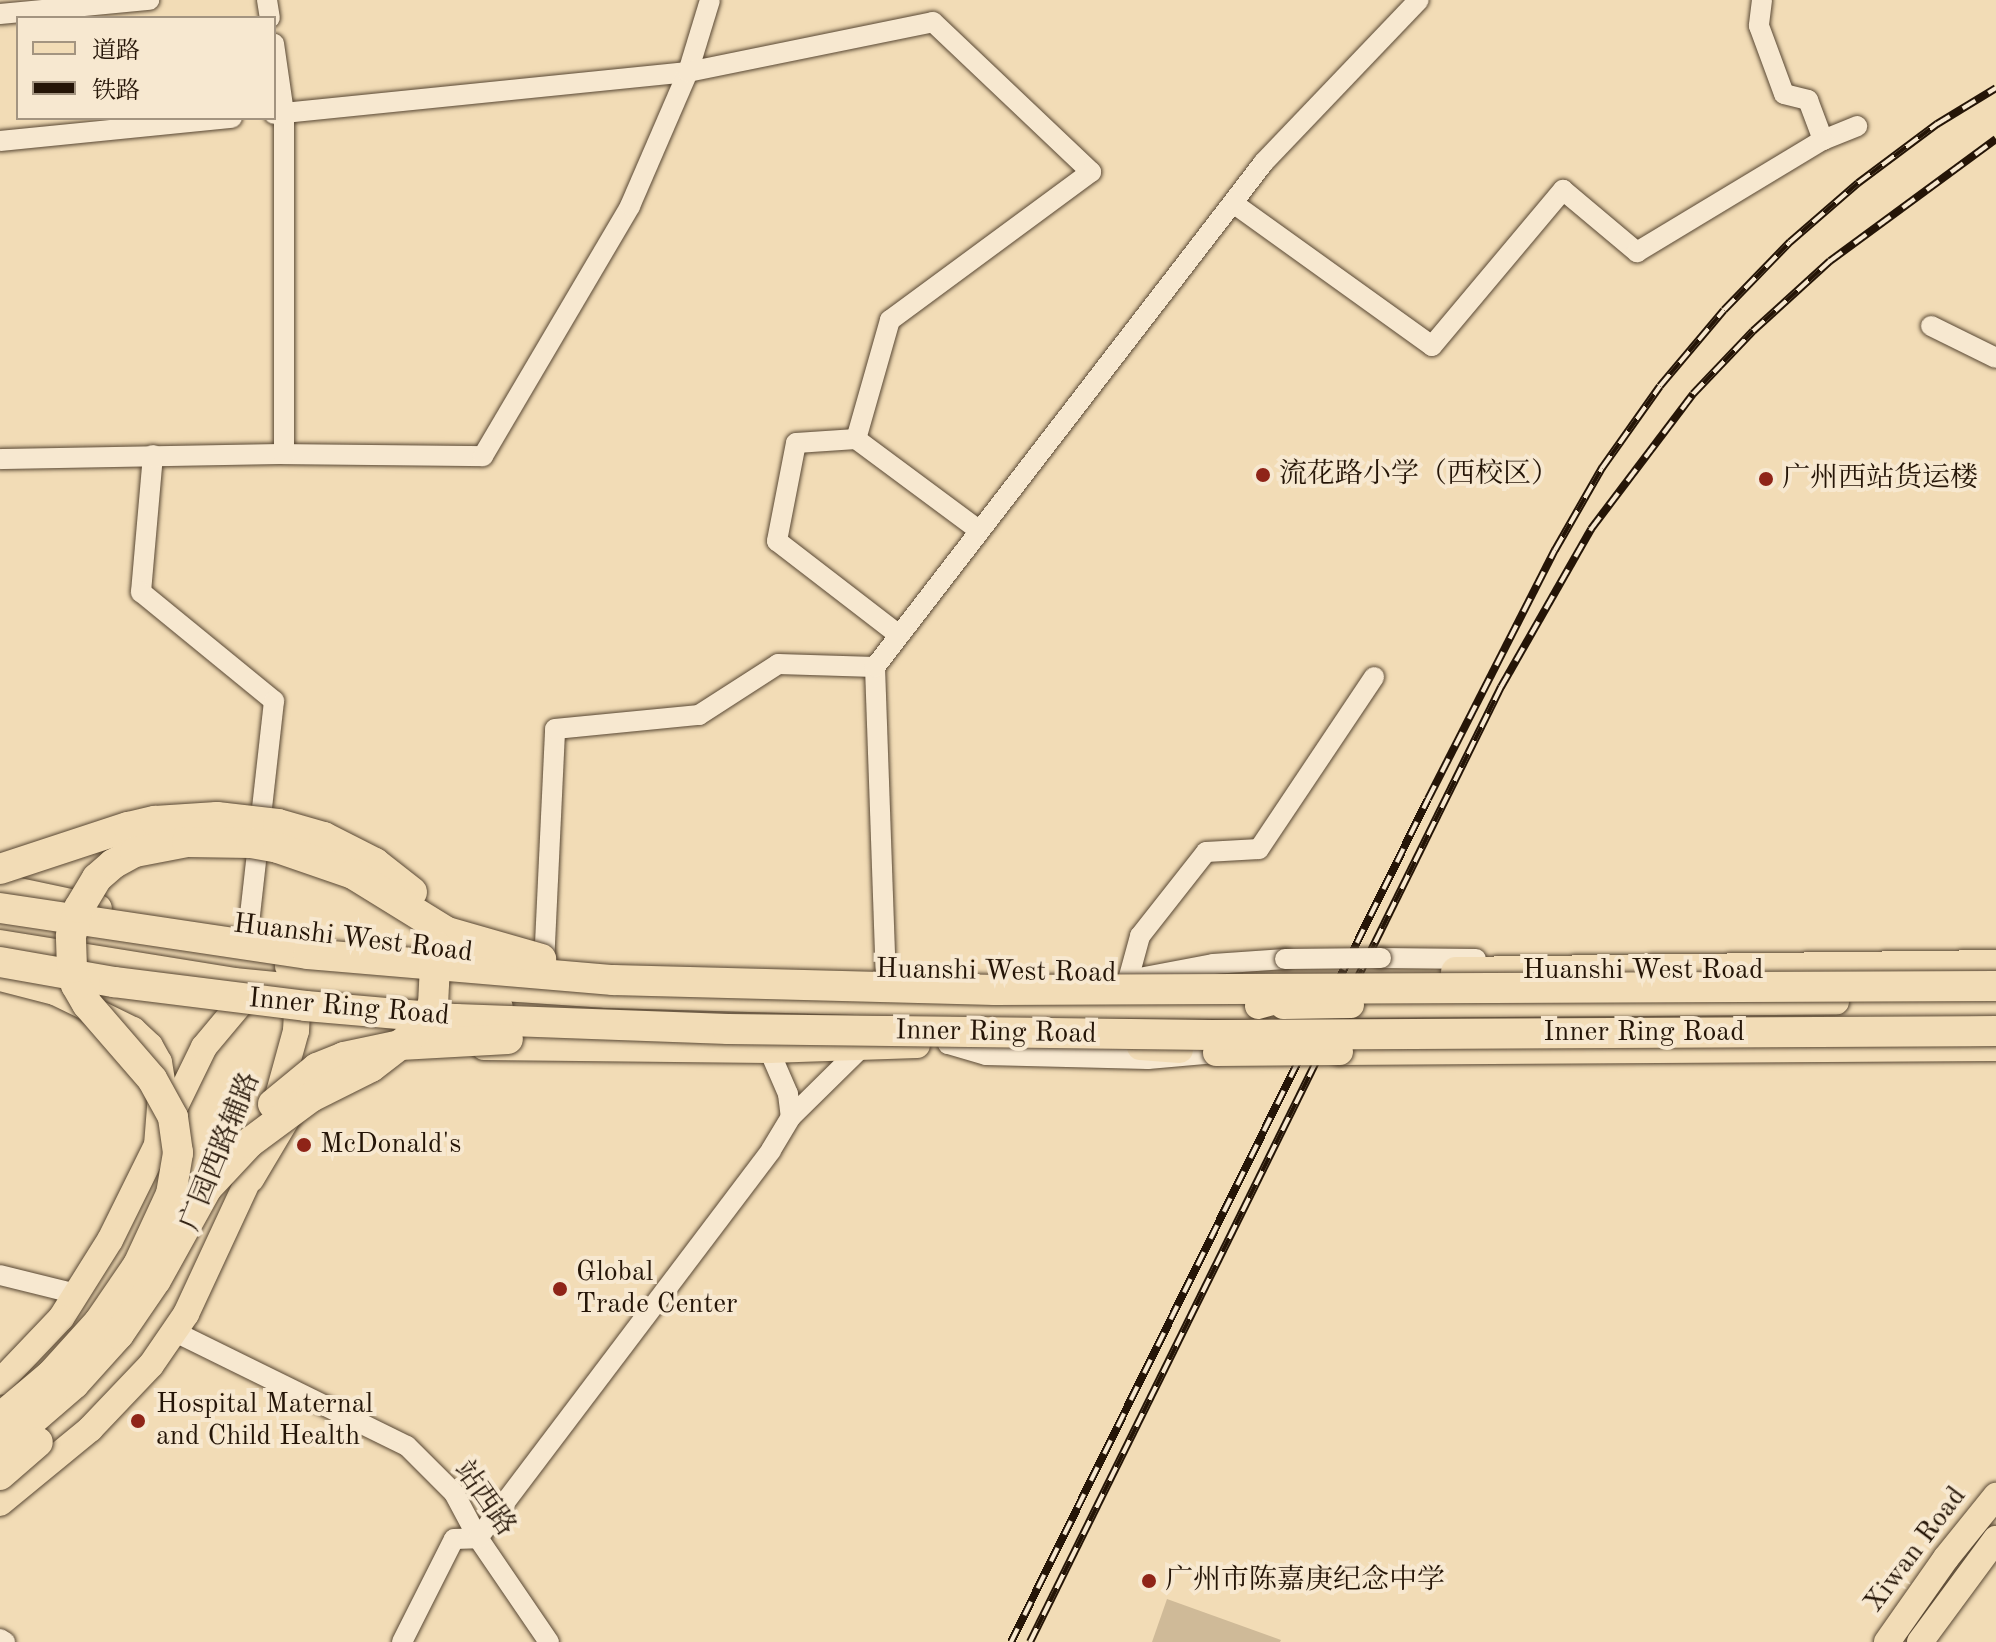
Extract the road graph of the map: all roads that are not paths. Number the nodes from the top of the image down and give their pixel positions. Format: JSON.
{"nodes":[{"id":1,"x":149,"y":0,"type":"edge"},
{"id":2,"x":710,"y":0,"type":"edge"},
{"id":3,"x":1419,"y":0,"type":"edge"},
{"id":4,"x":1762,"y":0,"type":"edge"},
{"id":5,"x":0,"y":14,"type":"edge"},
{"id":6,"x":276,"y":72,"type":"edge"},
{"id":7,"x":688,"y":72,"type":"junction"},
{"id":8,"x":279,"y":113,"type":"edge"},
{"id":9,"x":212,"y":120,"type":"edge"},
{"id":10,"x":1857,"y":126,"type":"dead end"},
{"id":11,"x":1823,"y":140,"type":"junction"},
{"id":12,"x":0,"y":141,"type":"edge"},
{"id":13,"x":1233,"y":203,"type":"junction"},
{"id":14,"x":1931,"y":326,"type":"dead end"},
{"id":15,"x":1996,"y":358,"type":"edge"},
{"id":16,"x":856,"y":439,"type":"junction"},
{"id":17,"x":284,"y":454,"type":"junction"},
{"id":18,"x":153,"y":455,"type":"junction"},
{"id":19,"x":0,"y":459,"type":"edge"},
{"id":20,"x":980,"y":531,"type":"junction"},
{"id":21,"x":899,"y":635,"type":"junction"},
{"id":22,"x":875,"y":667,"type":"junction"},
{"id":23,"x":1374,"y":677,"type":"dead end"},
{"id":24,"x":0,"y":869,"type":"edge"},
{"id":25,"x":0,"y":887,"type":"edge"},
{"id":26,"x":0,"y":908,"type":"edge"},
{"id":27,"x":0,"y":918,"type":"edge"},
{"id":28,"x":235,"y":930,"type":"junction"},
{"id":29,"x":277,"y":936,"type":"junction"},
{"id":30,"x":0,"y":943,"type":"edge"},
{"id":31,"x":1996,"y":953,"type":"edge"},
{"id":32,"x":220,"y":955,"type":"junction"},
{"id":33,"x":0,"y":962,"type":"edge"},
{"id":34,"x":544,"y":965,"type":"junction"},
{"id":35,"x":1996,"y":965,"type":"edge"},
{"id":36,"x":1456,"y":972,"type":"junction"},
{"id":37,"x":1996,"y":975,"type":"edge"},
{"id":38,"x":886,"y":976,"type":"junction"},
{"id":39,"x":0,"y":978,"type":"edge"},
{"id":40,"x":1258,"y":979,"type":"junction"},
{"id":41,"x":1128,"y":980,"type":"junction"},
{"id":42,"x":656,"y":981,"type":"junction"},
{"id":43,"x":1396,"y":981,"type":"junction"},
{"id":44,"x":258,"y":982,"type":"junction"},
{"id":45,"x":1996,"y":986,"type":"edge"},
{"id":46,"x":289,"y":987,"type":"junction"},
{"id":47,"x":1358,"y":990,"type":"junction"},
{"id":48,"x":1307,"y":993,"type":"junction"},
{"id":49,"x":486,"y":997,"type":"junction"},
{"id":50,"x":1996,"y":1000,"type":"edge"},
{"id":51,"x":623,"y":1012,"type":"junction"},
{"id":52,"x":1246,"y":1013,"type":"junction"},
{"id":53,"x":755,"y":1017,"type":"junction"},
{"id":54,"x":1996,"y":1019,"type":"edge"},
{"id":55,"x":1625,"y":1023,"type":"junction"},
{"id":56,"x":1396,"y":1024,"type":"junction"},
{"id":57,"x":1105,"y":1025,"type":"junction"},
{"id":58,"x":1996,"y":1031,"type":"edge"},
{"id":59,"x":957,"y":1033,"type":"junction"},
{"id":60,"x":560,"y":1047,"type":"junction"},
{"id":61,"x":862,"y":1047,"type":"junction"},
{"id":62,"x":1996,"y":1048,"type":"edge"},
{"id":63,"x":761,"y":1050,"type":"junction"},
{"id":64,"x":1180,"y":1050,"type":"junction"},
{"id":65,"x":1399,"y":1052,"type":"junction"},
{"id":66,"x":1216,"y":1053,"type":"junction"},
{"id":67,"x":1625,"y":1053,"type":"junction"},
{"id":68,"x":791,"y":1117,"type":"junction"},
{"id":69,"x":157,"y":1145,"type":"junction"},
{"id":70,"x":251,"y":1179,"type":"junction"},
{"id":71,"x":0,"y":1275,"type":"edge"},
{"id":72,"x":77,"y":1294,"type":"junction"},
{"id":73,"x":175,"y":1332,"type":"junction"},
{"id":74,"x":0,"y":1382,"type":"edge"},
{"id":75,"x":0,"y":1418,"type":"edge"},
{"id":76,"x":0,"y":1448,"type":"edge"},
{"id":77,"x":0,"y":1475,"type":"edge"},
{"id":78,"x":1996,"y":1496,"type":"edge"},
{"id":79,"x":0,"y":1503,"type":"edge"},
{"id":80,"x":478,"y":1538,"type":"junction"},
{"id":81,"x":1996,"y":1539,"type":"edge"},
{"id":82,"x":402,"y":1642,"type":"edge"},
{"id":83,"x":549,"y":1642,"type":"edge"},
{"id":84,"x":1887,"y":1642,"type":"edge"},
{"id":85,"x":1920,"y":1642,"type":"edge"}],
"edges":[{"from":1,"to":5,"type":"street"},
{"from":2,"to":7,"type":"street"},
{"from":3,"to":13,"type":"street"},
{"from":4,"to":11,"type":"street"},
{"from":6,"to":8,"type":"street"},
{"from":7,"to":8,"type":"street"},
{"from":7,"to":16,"type":"street"},
{"from":7,"to":17,"type":"street"},
{"from":8,"to":17,"type":"street"},
{"from":9,"to":12,"type":"street"},
{"from":10,"to":11,"type":"street"},
{"from":11,"to":13,"type":"street"},
{"from":13,"to":20,"type":"street"},
{"from":14,"to":15,"type":"street"},
{"from":16,"to":20,"type":"street"},
{"from":16,"to":21,"type":"street"},
{"from":17,"to":18,"type":"street"},
{"from":18,"to":19,"type":"street"},
{"from":18,"to":28,"type":"street"},
{"from":20,"to":21,"type":"street"},
{"from":21,"to":22,"type":"street"},
{"from":22,"to":34,"type":"street"},
{"from":22,"to":38,"type":"street"},
{"from":23,"to":41,"type":"street"},
{"from":24,"to":76,"type":"highway","bridge":true},
{"from":25,"to":28,"type":"main road"},
{"from":26,"to":42,"type":"highway","name":"Inner Ring Road","bridge":true},
{"from":27,"to":32,"type":"main road","name":"Huanshi West Road"},
{"from":28,"to":29,"type":"main road"},
{"from":28,"to":32,"type":"main road"},
{"from":29,"to":34,"type":"main road"},
{"from":29,"to":44,"type":"main road"},
{"from":30,"to":44,"type":"highway","bridge":true},
{"from":31,"to":47,"type":"street"},
{"from":32,"to":44,"type":"main road","name":"Huanshi West Road"},
{"from":33,"to":44,"type":"highway","name":"Inner Ring Road","bridge":true},
{"from":34,"to":38,"type":"main road"},
{"from":35,"to":36,"type":"highway"},
{"from":36,"to":43,"type":"main road"},
{"from":36,"to":47,"type":"street"},
{"from":37,"to":43,"type":"main road"},
{"from":38,"to":41,"type":"main road"},
{"from":39,"to":69,"type":"main road"},
{"from":40,"to":41,"type":"main road"},
{"from":40,"to":47,"type":"main road"},
{"from":40,"to":48,"type":"main road","bridge":true},
{"from":41,"to":47,"type":"street","bridge":true},
{"from":42,"to":45,"type":"highway","name":"Inner Ring Road","bridge":true},
{"from":42,"to":75,"type":"highway","name":"Inner Ring Road","bridge":true},
{"from":43,"to":47,"type":"main road"},
{"from":44,"to":46,"type":"main road","name":"广园西路辅路"},
{"from":44,"to":49,"type":"main road","name":"Huanshi West Road"},
{"from":44,"to":59,"type":"highway","name":"Inner Ring Road","bridge":true},
{"from":44,"to":69,"type":"main road","name":"广园西路辅路"},
{"from":46,"to":49,"type":"main road","name":"Huanshi West Road"},
{"from":46,"to":70,"type":"main road","name":"广园西路辅路"},
{"from":47,"to":48,"type":"main road","bridge":true},
{"from":47,"to":50,"type":"main road","name":"Huanshi West Road"},
{"from":47,"to":52,"type":"main road","name":"Huanshi West Road","bridge":true},
{"from":47,"to":56,"type":"main road","name":"Huanshi West Road"},
{"from":48,"to":52,"type":"main road","bridge":true},
{"from":49,"to":51,"type":"main road","name":"Huanshi West Road"},
{"from":49,"to":52,"type":"main road","name":"Huanshi West Road"},
{"from":49,"to":60,"type":"main road"},
{"from":51,"to":53,"type":"main road","name":"Huanshi West Road"},
{"from":51,"to":60,"type":"main road"},
{"from":52,"to":57,"type":"main road","name":"Huanshi West Road"},
{"from":53,"to":59,"type":"main road","name":"Huanshi West Road"},
{"from":53,"to":63,"type":"street"},
{"from":54,"to":55,"type":"main road","name":"Huanshi West Road"},
{"from":55,"to":56,"type":"main road","name":"Huanshi West Road"},
{"from":55,"to":67,"type":"street"},
{"from":56,"to":65,"type":"street"},
{"from":57,"to":59,"type":"main road","name":"Huanshi West Road"},
{"from":57,"to":64,"type":"main road"},
{"from":58,"to":59,"type":"highway","name":"Inner Ring Road","bridge":true},
{"from":59,"to":61,"type":"main road"},
{"from":59,"to":64,"type":"main road"},
{"from":59,"to":66,"type":"street"},
{"from":59,"to":77,"type":"highway","bridge":true},
{"from":60,"to":63,"type":"main road"},
{"from":60,"to":70,"type":"main road"},
{"from":61,"to":63,"type":"main road"},
{"from":61,"to":68,"type":"street"},
{"from":62,"to":67,"type":"main road"},
{"from":63,"to":68,"type":"street"},
{"from":64,"to":66,"type":"main road"},
{"from":65,"to":66,"type":"main road","bridge":true},
{"from":65,"to":67,"type":"main road"},
{"from":68,"to":80,"type":"street"},
{"from":69,"to":72,"type":"main road","name":"广园西路辅路"},
{"from":70,"to":73,"type":"main road","name":"广园西路辅路"},
{"from":71,"to":72,"type":"street"},
{"from":72,"to":74,"type":"main road","name":"广园西路辅路"},
{"from":73,"to":79,"type":"main road","name":"广园西路辅路"},
{"from":73,"to":80,"type":"street","name":"站西路"},
{"from":78,"to":84,"type":"main road","name":"Xiwan Road"},
{"from":80,"to":82,"type":"street"},
{"from":80,"to":83,"type":"street","name":"站西路"},
{"from":81,"to":85,"type":"main road","name":"Xiwan Road"}]}
